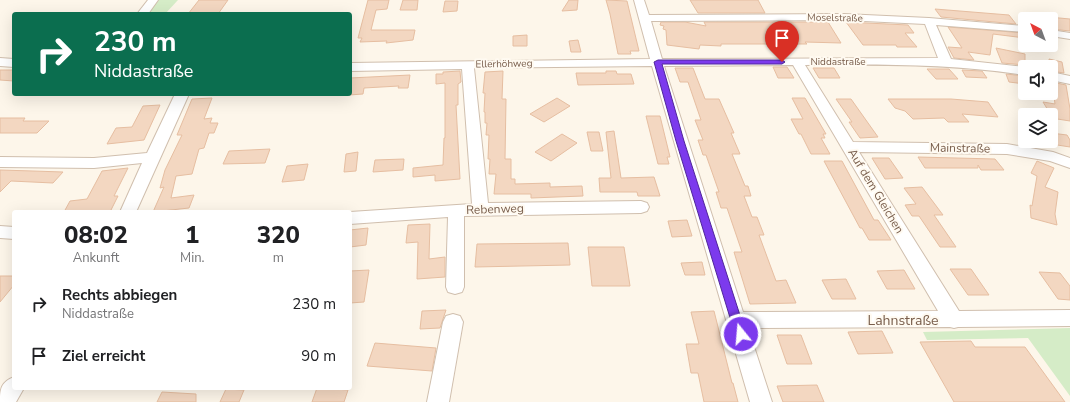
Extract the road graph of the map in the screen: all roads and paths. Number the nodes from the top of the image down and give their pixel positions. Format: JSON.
{"nodes":[{"id":1,"x":153,"y":0,"type":"edge"},
{"id":2,"x":639,"y":0,"type":"edge"},
{"id":3,"x":144,"y":12,"type":"edge"},
{"id":4,"x":645,"y":18,"type":"junction"},
{"id":5,"x":929,"y":21,"type":"junction"},
{"id":6,"x":1018,"y":28,"type":"edge"},
{"id":7,"x":1058,"y":34,"type":"edge"},
{"id":8,"x":1070,"y":36,"type":"edge"},
{"id":9,"x":0,"y":62,"type":"edge"},
{"id":10,"x":658,"y":62,"type":"junction"},
{"id":11,"x":797,"y":62,"type":"junction"},
{"id":12,"x":946,"y":62,"type":"junction"},
{"id":13,"x":12,"y":63,"type":"edge"},
{"id":14,"x":468,"y":64,"type":"junction"},
{"id":15,"x":352,"y":67,"type":"edge"},
{"id":16,"x":1018,"y":71,"type":"edge"},
{"id":17,"x":1058,"y":77,"type":"edge"},
{"id":18,"x":1070,"y":80,"type":"edge"},
{"id":19,"x":181,"y":96,"type":"edge"},
{"id":20,"x":849,"y":147,"type":"junction"},
{"id":21,"x":152,"y":157,"type":"junction"},
{"id":22,"x":0,"y":162,"type":"edge"},
{"id":23,"x":1070,"y":162,"type":"edge"},
{"id":24,"x":640,"y":207,"type":"dead end"},
{"id":25,"x":480,"y":209,"type":"junction"},
{"id":26,"x":129,"y":210,"type":"edge"},
{"id":27,"x":456,"y":211,"type":"junction"},
{"id":28,"x":352,"y":218,"type":"edge"},
{"id":29,"x":0,"y":232,"type":"edge"},
{"id":30,"x":12,"y":233,"type":"edge"},
{"id":31,"x":455,"y":286,"type":"dead end"},
{"id":32,"x":1070,"y":318,"type":"edge"},
{"id":33,"x":737,"y":320,"type":"junction"},
{"id":34,"x":954,"y":320,"type":"junction"},
{"id":35,"x":453,"y":322,"type":"dead end"},
{"id":36,"x":12,"y":390,"type":"edge"},
{"id":37,"x":2,"y":402,"type":"edge"},
{"id":38,"x":438,"y":402,"type":"edge"},
{"id":39,"x":761,"y":402,"type":"edge"}],
"edges":[{"from":1,"to":3,"type":"street"},
{"from":2,"to":4,"type":"street"},
{"from":4,"to":5,"type":"street","name":"Moselstraße"},
{"from":4,"to":10,"type":"street"},
{"from":5,"to":6,"type":"street","name":"Moselstraße"},
{"from":5,"to":12,"type":"street"},
{"from":7,"to":8,"type":"street"},
{"from":9,"to":13,"type":"street"},
{"from":10,"to":11,"type":"street","name":"Niddastraße"},
{"from":10,"to":14,"type":"street","name":"Ellerhöhweg"},
{"from":10,"to":33,"type":"street"},
{"from":11,"to":12,"type":"street","name":"Niddastraße"},
{"from":11,"to":20,"type":"street","name":"Auf dem Gleichen"},
{"from":12,"to":16,"type":"street","name":"Niddastraße"},
{"from":14,"to":15,"type":"street","name":"Ellerhöhweg"},
{"from":14,"to":25,"type":"street"},
{"from":17,"to":18,"type":"street"},
{"from":19,"to":21,"type":"street"},
{"from":20,"to":23,"type":"street","name":"Mainstraße"},
{"from":20,"to":34,"type":"street","name":"Auf dem Gleichen"},
{"from":21,"to":22,"type":"street"},
{"from":21,"to":26,"type":"street"},
{"from":24,"to":25,"type":"street","name":"Rebenweg"},
{"from":25,"to":27,"type":"street","name":"Rebenweg"},
{"from":27,"to":28,"type":"street","name":"Rebenweg"},
{"from":27,"to":31,"type":"street"},
{"from":29,"to":30,"type":"street"},
{"from":32,"to":34,"type":"street","name":"Lahnstraße"},
{"from":33,"to":34,"type":"street","name":"Lahnstraße"},
{"from":33,"to":39,"type":"street"},
{"from":35,"to":38,"type":"street"},
{"from":36,"to":37,"type":"street"}]}
